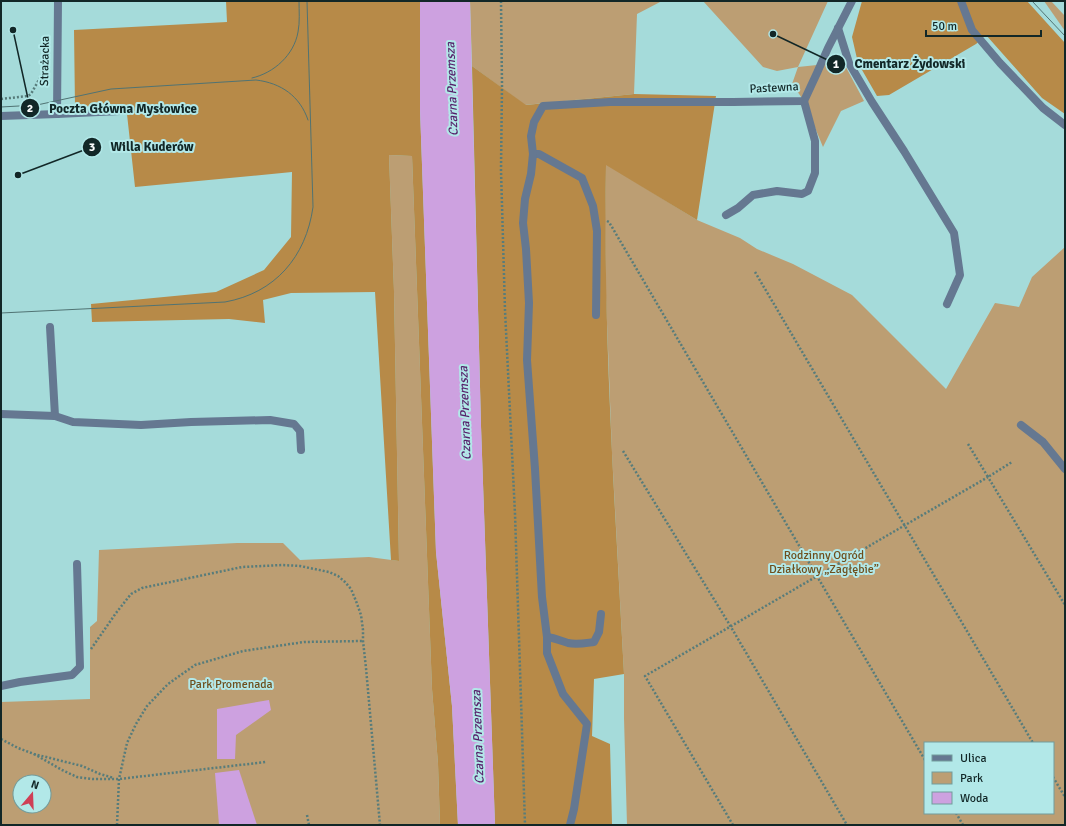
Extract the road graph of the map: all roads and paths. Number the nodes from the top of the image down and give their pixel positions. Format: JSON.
{"nodes":[{"id":1,"x":58,"y":1,"type":"edge"},
{"id":2,"x":500,"y":1,"type":"edge"},
{"id":3,"x":852,"y":1,"type":"edge"},
{"id":4,"x":960,"y":1,"type":"edge"},
{"id":5,"x":838,"y":28,"type":"junction"},
{"id":6,"x":57,"y":58,"type":"junction"},
{"id":7,"x":1,"y":99,"type":"edge"},
{"id":8,"x":804,"y":101,"type":"junction"},
{"id":9,"x":120,"y":110,"type":"dead end"},
{"id":10,"x":57,"y":114,"type":"junction"},
{"id":11,"x":1,"y":116,"type":"edge"},
{"id":12,"x":1065,"y":125,"type":"edge"},
{"id":13,"x":532,"y":154,"type":"junction"},
{"id":14,"x":726,"y":215,"type":"dead end"},
{"id":15,"x":595,"y":220,"type":"junction"},
{"id":16,"x":755,"y":272,"type":"dead end"},
{"id":17,"x":947,"y":304,"type":"dead end"},
{"id":18,"x":596,"y":315,"type":"dead end"},
{"id":19,"x":50,"y":327,"type":"dead end"},
{"id":20,"x":1,"y":414,"type":"edge"},
{"id":21,"x":55,"y":416,"type":"junction"},
{"id":22,"x":1021,"y":425,"type":"dead end"},
{"id":23,"x":968,"y":444,"type":"dead end"},
{"id":24,"x":301,"y":450,"type":"dead end"},
{"id":25,"x":622,"y":450,"type":"dead end"},
{"id":26,"x":1012,"y":462,"type":"dead end"},
{"id":27,"x":1065,"y":469,"type":"edge"},
{"id":28,"x":988,"y":477,"type":"junction"},
{"id":29,"x":905,"y":526,"type":"junction"},
{"id":30,"x":76,"y":564,"type":"dead end"},
{"id":31,"x":818,"y":576,"type":"junction"},
{"id":32,"x":1065,"y":605,"type":"edge"},
{"id":33,"x":601,"y":614,"type":"dead end"},
{"id":34,"x":731,"y":627,"type":"junction"},
{"id":35,"x":547,"y":637,"type":"junction"},
{"id":36,"x":363,"y":641,"type":"junction"},
{"id":37,"x":80,"y":657,"type":"junction"},
{"id":38,"x":1,"y":686,"type":"edge"},
{"id":39,"x":1,"y":739,"type":"edge"},
{"id":40,"x":1032,"y":742,"type":"edge"},
{"id":41,"x":34,"y":754,"type":"junction"},
{"id":42,"x":924,"y":758,"type":"edge"},
{"id":43,"x":266,"y":762,"type":"dead end"},
{"id":44,"x":119,"y":779,"type":"junction"},
{"id":45,"x":1054,"y":779,"type":"edge"},
{"id":46,"x":1065,"y":797,"type":"edge"},
{"id":47,"x":957,"y":814,"type":"edge"},
{"id":48,"x":307,"y":815,"type":"dead end"},
{"id":49,"x":117,"y":825,"type":"edge"},
{"id":50,"x":309,"y":825,"type":"edge"},
{"id":51,"x":380,"y":825,"type":"edge"},
{"id":52,"x":525,"y":825,"type":"edge"},
{"id":53,"x":570,"y":825,"type":"edge"},
{"id":54,"x":733,"y":825,"type":"edge"},
{"id":55,"x":847,"y":825,"type":"edge"},
{"id":56,"x":963,"y":825,"type":"edge"}],
"edges":[{"from":1,"to":6,"type":"street","name":"Strażacka"},
{"from":2,"to":52,"type":"path"},
{"from":3,"to":5,"type":"street","name":"Pastewna"},
{"from":4,"to":12,"type":"street"},
{"from":5,"to":8,"type":"street","name":"Pastewna"},
{"from":5,"to":17,"type":"street"},
{"from":6,"to":7,"type":"path"},
{"from":6,"to":10,"type":"street","name":"Strażacka"},
{"from":8,"to":13,"type":"street","name":"Pastewna"},
{"from":8,"to":14,"type":"street"},
{"from":9,"to":10,"type":"street"},
{"from":10,"to":11,"type":"street"},
{"from":13,"to":15,"type":"street"},
{"from":13,"to":35,"type":"street"},
{"from":15,"to":18,"type":"street"},
{"from":15,"to":31,"type":"path"},
{"from":16,"to":29,"type":"path"},
{"from":19,"to":21,"type":"street"},
{"from":20,"to":21,"type":"street"},
{"from":21,"to":24,"type":"street"},
{"from":22,"to":27,"type":"street"},
{"from":23,"to":28,"type":"path"},
{"from":25,"to":34,"type":"path"},
{"from":26,"to":28,"type":"path"},
{"from":28,"to":29,"type":"path"},
{"from":28,"to":32,"type":"path"},
{"from":29,"to":31,"type":"path"},
{"from":29,"to":40,"type":"path"},
{"from":30,"to":37,"type":"street"},
{"from":31,"to":34,"type":"path"},
{"from":31,"to":42,"type":"path"},
{"from":33,"to":35,"type":"street"},
{"from":34,"to":54,"type":"path"},
{"from":34,"to":55,"type":"path"},
{"from":35,"to":53,"type":"street"},
{"from":36,"to":37,"type":"path"},
{"from":36,"to":44,"type":"path"},
{"from":36,"to":51,"type":"path"},
{"from":37,"to":38,"type":"street"},
{"from":39,"to":41,"type":"path"},
{"from":41,"to":44,"type":"path"},
{"from":41,"to":44,"type":"path"},
{"from":43,"to":44,"type":"path"},
{"from":44,"to":49,"type":"path"},
{"from":45,"to":46,"type":"path"},
{"from":47,"to":56,"type":"path"},
{"from":48,"to":50,"type":"path"}]}
